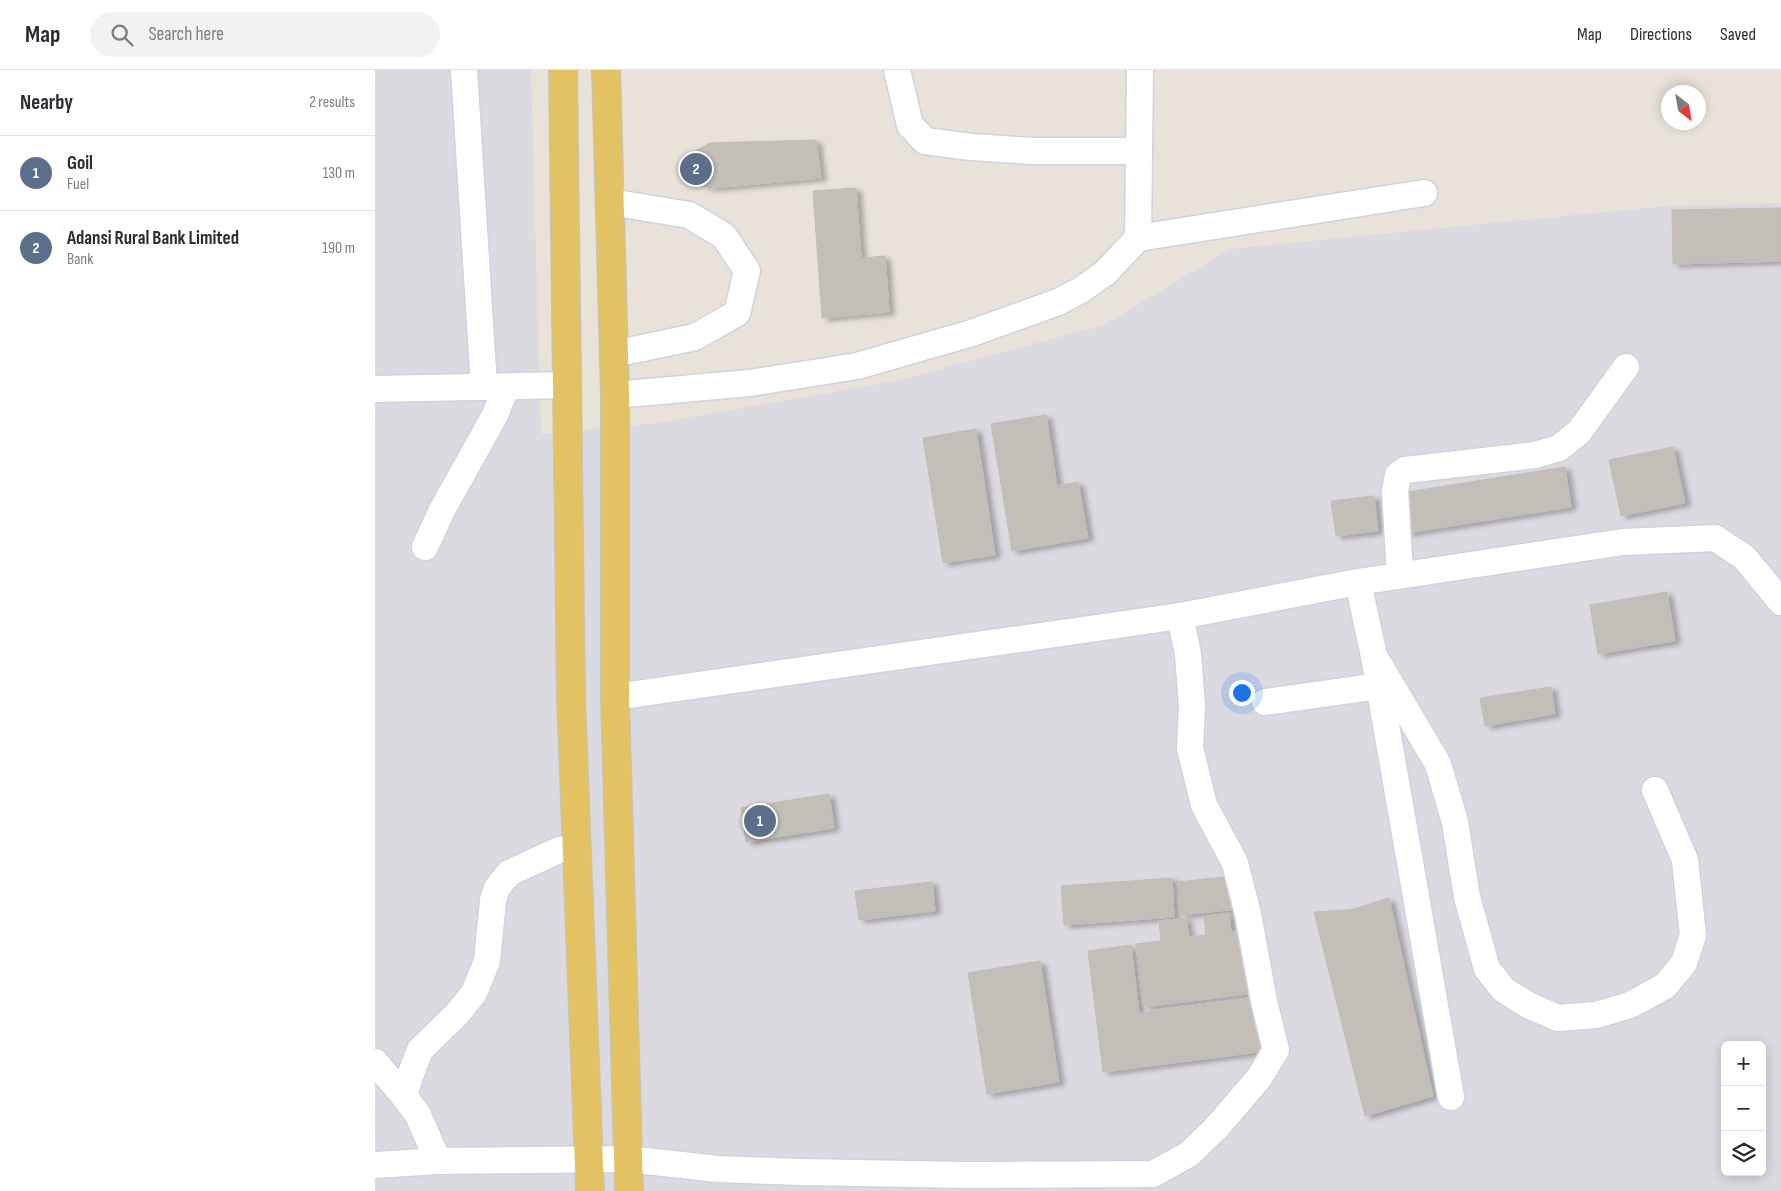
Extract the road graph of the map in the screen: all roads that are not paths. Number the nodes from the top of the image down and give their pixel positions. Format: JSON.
{"nodes":[{"id":1,"x":464,"y":70,"type":"edge"},
{"id":2,"x":563,"y":70,"type":"edge"},
{"id":3,"x":606,"y":70,"type":"edge"},
{"id":4,"x":897,"y":70,"type":"edge"},
{"id":5,"x":1140,"y":70,"type":"edge"},
{"id":6,"x":1139,"y":151,"type":"junction"},
{"id":7,"x":1424,"y":193,"type":"dead end"},
{"id":8,"x":610,"y":202,"type":"junction"},
{"id":9,"x":1138,"y":238,"type":"junction"},
{"id":10,"x":614,"y":354,"type":"junction"},
{"id":11,"x":1626,"y":367,"type":"dead end"},
{"id":12,"x":567,"y":385,"type":"junction"},
{"id":13,"x":495,"y":387,"type":"junction"},
{"id":14,"x":375,"y":390,"type":"edge"},
{"id":15,"x":615,"y":395,"type":"junction"},
{"id":16,"x":425,"y":546,"type":"dead end"},
{"id":17,"x":1400,"y":575,"type":"junction"},
{"id":18,"x":1358,"y":582,"type":"junction"},
{"id":19,"x":1781,"y":602,"type":"edge"},
{"id":20,"x":1180,"y":616,"type":"junction"},
{"id":21,"x":1374,"y":656,"type":"junction"},
{"id":22,"x":1379,"y":686,"type":"junction"},
{"id":23,"x":615,"y":696,"type":"junction"},
{"id":24,"x":1265,"y":702,"type":"dead end"},
{"id":25,"x":1655,"y":790,"type":"dead end"},
{"id":26,"x":577,"y":847,"type":"junction"},
{"id":27,"x":375,"y":1062,"type":"edge"},
{"id":28,"x":404,"y":1096,"type":"junction"},
{"id":29,"x":1451,"y":1097,"type":"dead end"},
{"id":30,"x":589,"y":1159,"type":"junction"},
{"id":31,"x":628,"y":1159,"type":"junction"},
{"id":32,"x":438,"y":1161,"type":"junction"},
{"id":33,"x":375,"y":1165,"type":"edge"},
{"id":34,"x":590,"y":1191,"type":"edge"},
{"id":35,"x":629,"y":1191,"type":"edge"}],
"edges":[{"from":1,"to":13,"type":"street"},
{"from":2,"to":12,"type":"main road"},
{"from":3,"to":8,"type":"main road"},
{"from":4,"to":6,"type":"street"},
{"from":5,"to":6,"type":"street"},
{"from":6,"to":9,"type":"street"},
{"from":7,"to":9,"type":"street"},
{"from":8,"to":10,"type":"main road"},
{"from":8,"to":10,"type":"street"},
{"from":9,"to":15,"type":"street"},
{"from":10,"to":15,"type":"main road"},
{"from":11,"to":17,"type":"street"},
{"from":12,"to":13,"type":"street"},
{"from":12,"to":26,"type":"main road"},
{"from":13,"to":14,"type":"street"},
{"from":13,"to":16,"type":"street"},
{"from":15,"to":23,"type":"main road"},
{"from":17,"to":18,"type":"street"},
{"from":17,"to":19,"type":"street"},
{"from":18,"to":20,"type":"street"},
{"from":18,"to":21,"type":"street"},
{"from":20,"to":23,"type":"street"},
{"from":20,"to":31,"type":"street"},
{"from":21,"to":22,"type":"street"},
{"from":21,"to":25,"type":"street"},
{"from":22,"to":24,"type":"street"},
{"from":22,"to":29,"type":"street"},
{"from":23,"to":31,"type":"main road"},
{"from":26,"to":28,"type":"street"},
{"from":26,"to":30,"type":"main road"},
{"from":27,"to":28,"type":"street"},
{"from":28,"to":32,"type":"street"},
{"from":30,"to":31,"type":"street"},
{"from":30,"to":32,"type":"street"},
{"from":30,"to":34,"type":"main road"},
{"from":31,"to":35,"type":"main road"},
{"from":32,"to":33,"type":"street"}]}
